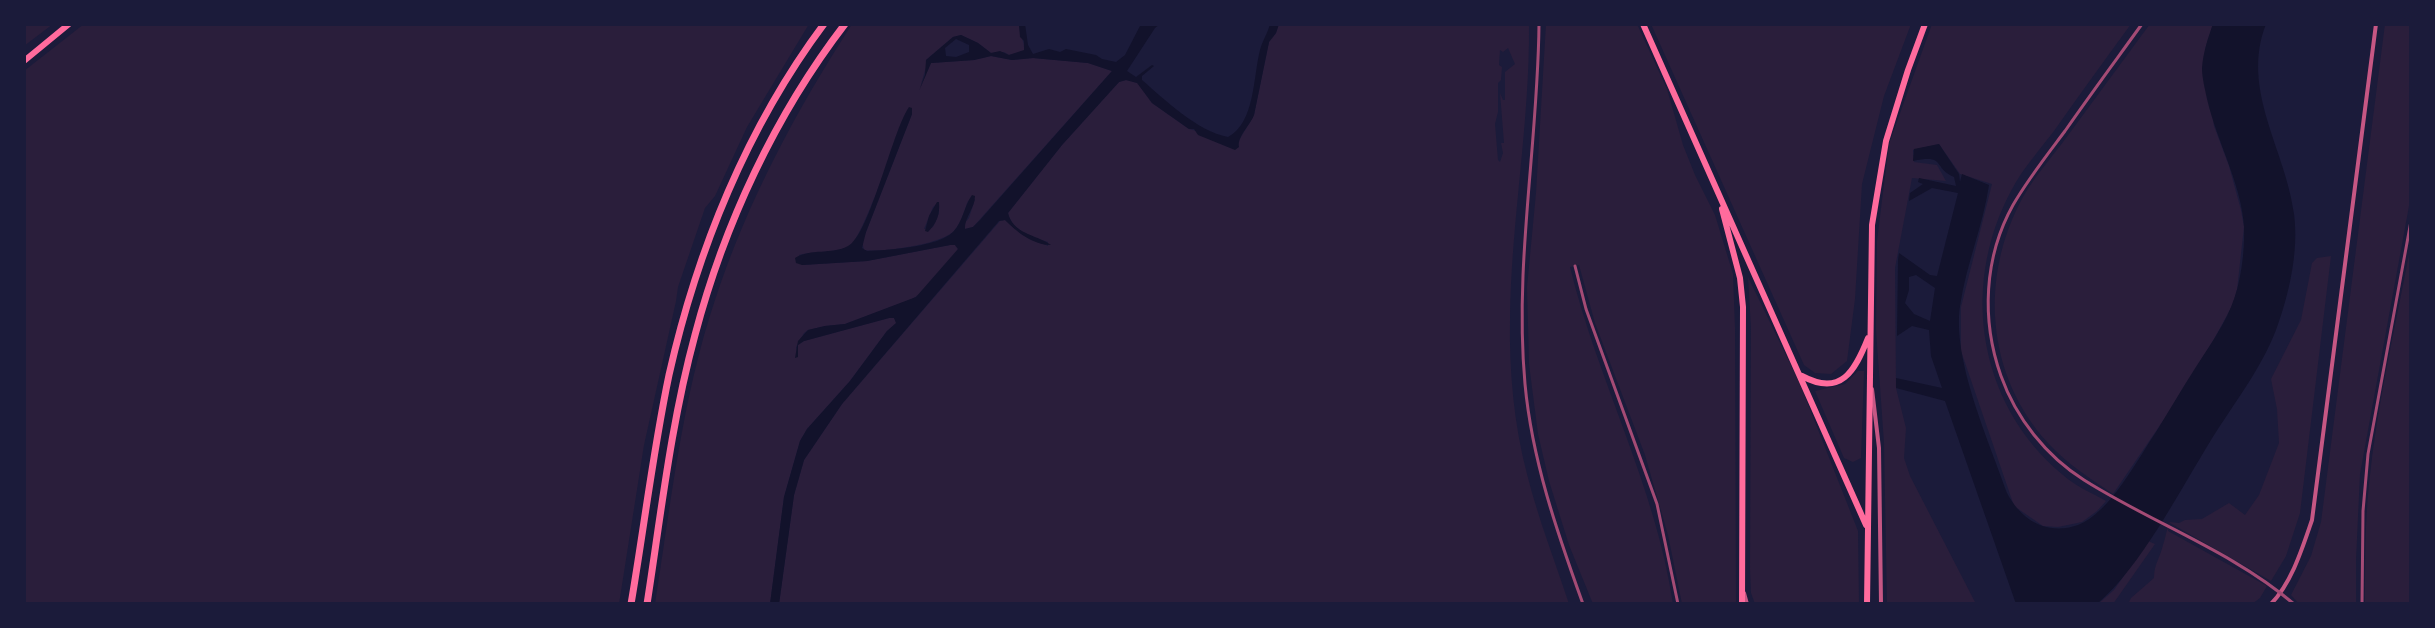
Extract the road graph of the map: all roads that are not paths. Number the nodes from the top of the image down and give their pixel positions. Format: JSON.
{"nodes":[{"id":1,"x":69,"y":24,"type":"edge"},
{"id":2,"x":824,"y":24,"type":"edge"},
{"id":3,"x":844,"y":24,"type":"edge"},
{"id":4,"x":1643,"y":24,"type":"edge"},
{"id":5,"x":1925,"y":24,"type":"edge"},
{"id":6,"x":2376,"y":24,"type":"edge"},
{"id":7,"x":24,"y":61,"type":"edge"},
{"id":8,"x":1710,"y":175,"type":"junction"},
{"id":9,"x":1870,"y":335,"type":"junction"},
{"id":10,"x":1870,"y":372,"type":"junction"},
{"id":11,"x":1802,"y":376,"type":"junction"},
{"id":12,"x":1868,"y":528,"type":"junction"},
{"id":13,"x":632,"y":604,"type":"edge"},
{"id":14,"x":647,"y":604,"type":"edge"},
{"id":15,"x":1744,"y":604,"type":"edge"},
{"id":16,"x":1867,"y":604,"type":"edge"},
{"id":17,"x":1881,"y":604,"type":"edge"},
{"id":18,"x":2273,"y":604,"type":"edge"}],
"edges":[{"from":1,"to":7,"type":"main road"},
{"from":2,"to":13,"type":"highway"},
{"from":3,"to":14,"type":"highway"},
{"from":4,"to":8,"type":"main road"},
{"from":5,"to":9,"type":"main road"},
{"from":6,"to":18,"type":"street"},
{"from":8,"to":11,"type":"main road"},
{"from":8,"to":15,"type":"main road"},
{"from":9,"to":10,"type":"main road"},
{"from":9,"to":11,"type":"main road"},
{"from":10,"to":12,"type":"main road"},
{"from":10,"to":17,"type":"street"},
{"from":11,"to":12,"type":"main road"},
{"from":12,"to":16,"type":"main road"}]}
